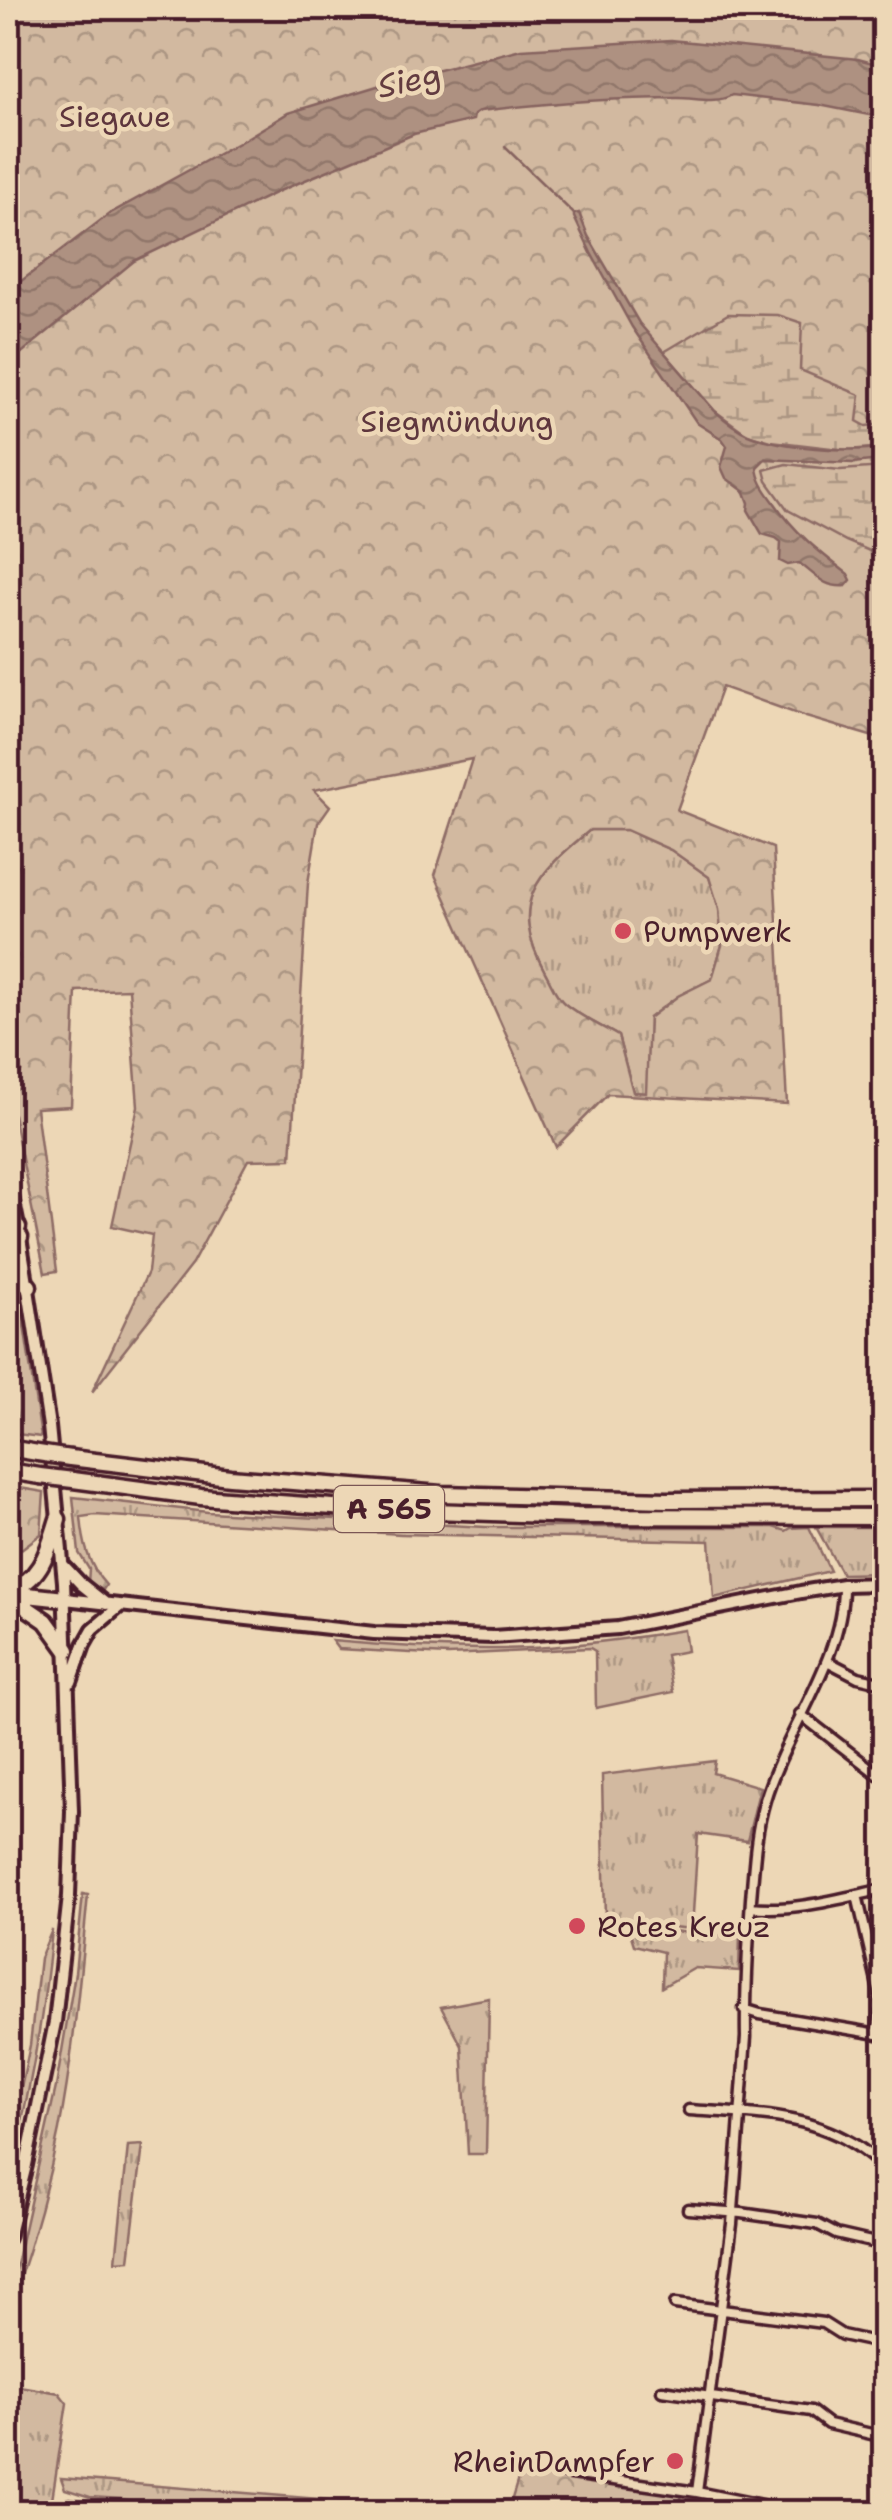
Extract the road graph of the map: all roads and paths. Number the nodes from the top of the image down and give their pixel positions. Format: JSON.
{"nodes":[{"id":1,"x":8,"y":1186,"type":"edge"},
{"id":2,"x":13,"y":1233,"type":"edge"},
{"id":3,"x":8,"y":1266,"type":"edge"},
{"id":4,"x":28,"y":1286,"type":"junction"},
{"id":5,"x":8,"y":1448,"type":"edge"},
{"id":6,"x":8,"y":1470,"type":"edge"},
{"id":7,"x":884,"y":1499,"type":"edge"},
{"id":8,"x":884,"y":1517,"type":"edge"},
{"id":9,"x":58,"y":1519,"type":"junction"},
{"id":10,"x":63,"y":1565,"type":"junction"},
{"id":11,"x":884,"y":1584,"type":"edge"},
{"id":12,"x":843,"y":1586,"type":"junction"},
{"id":13,"x":8,"y":1593,"type":"edge"},
{"id":14,"x":65,"y":1599,"type":"junction"},
{"id":15,"x":107,"y":1604,"type":"junction"},
{"id":16,"x":120,"y":1606,"type":"junction"},
{"id":17,"x":67,"y":1650,"type":"junction"},
{"id":18,"x":827,"y":1660,"type":"junction"},
{"id":19,"x":884,"y":1684,"type":"edge"},
{"id":20,"x":68,"y":1692,"type":"junction"},
{"id":21,"x":800,"y":1714,"type":"junction"},
{"id":22,"x":884,"y":1779,"type":"edge"},
{"id":23,"x":884,"y":1889,"type":"edge"},
{"id":24,"x":858,"y":1895,"type":"junction"},
{"id":25,"x":751,"y":1906,"type":"junction"},
{"id":26,"x":744,"y":2008,"type":"junction"},
{"id":27,"x":881,"y":2034,"type":"edge"},
{"id":28,"x":689,"y":2110,"type":"dead end"},
{"id":29,"x":740,"y":2114,"type":"junction"},
{"id":30,"x":884,"y":2167,"type":"edge"},
{"id":31,"x":688,"y":2209,"type":"dead end"},
{"id":32,"x":733,"y":2212,"type":"junction"},
{"id":33,"x":8,"y":2238,"type":"edge"},
{"id":34,"x":884,"y":2245,"type":"edge"},
{"id":35,"x":675,"y":2304,"type":"dead end"},
{"id":36,"x":722,"y":2308,"type":"junction"},
{"id":37,"x":884,"y":2344,"type":"edge"},
{"id":38,"x":662,"y":2390,"type":"dead end"},
{"id":39,"x":709,"y":2396,"type":"junction"},
{"id":40,"x":884,"y":2437,"type":"edge"},
{"id":41,"x":565,"y":2474,"type":"dead end"},
{"id":42,"x":696,"y":2492,"type":"junction"},
{"id":43,"x":798,"y":2512,"type":"edge"}],
"edges":[{"from":1,"to":2,"type":"main road"},
{"from":2,"to":4,"type":"main road"},
{"from":3,"to":4,"type":"highway"},
{"from":4,"to":9,"type":"main road"},
{"from":5,"to":7,"type":"highway","number":"A 565","bridge":true},
{"from":6,"to":8,"type":"highway","number":"A 565","bridge":true},
{"from":9,"to":10,"type":"main road"},
{"from":9,"to":13,"type":"highway"},
{"from":10,"to":14,"type":"main road"},
{"from":10,"to":15,"type":"main road"},
{"from":11,"to":12,"type":"main road"},
{"from":12,"to":16,"type":"main road"},
{"from":12,"to":18,"type":"street"},
{"from":13,"to":14,"type":"highway"},
{"from":13,"to":17,"type":"highway"},
{"from":14,"to":15,"type":"main road"},
{"from":14,"to":17,"type":"main road"},
{"from":15,"to":16,"type":"main road"},
{"from":16,"to":20,"type":"main road"},
{"from":17,"to":20,"type":"main road"},
{"from":18,"to":19,"type":"street"},
{"from":18,"to":21,"type":"street"},
{"from":20,"to":33,"type":"main road"},
{"from":21,"to":22,"type":"street"},
{"from":21,"to":25,"type":"street"},
{"from":23,"to":24,"type":"street"},
{"from":24,"to":25,"type":"street"},
{"from":24,"to":27,"type":"street"},
{"from":25,"to":26,"type":"street"},
{"from":26,"to":27,"type":"street"},
{"from":26,"to":29,"type":"street"},
{"from":28,"to":29,"type":"street"},
{"from":29,"to":30,"type":"street"},
{"from":29,"to":32,"type":"street"},
{"from":31,"to":32,"type":"street"},
{"from":32,"to":34,"type":"street"},
{"from":32,"to":36,"type":"street"},
{"from":35,"to":36,"type":"street"},
{"from":36,"to":37,"type":"street"},
{"from":36,"to":39,"type":"street"},
{"from":38,"to":39,"type":"street"},
{"from":39,"to":40,"type":"street"},
{"from":39,"to":42,"type":"street"},
{"from":41,"to":42,"type":"street"},
{"from":42,"to":43,"type":"street"}]}
